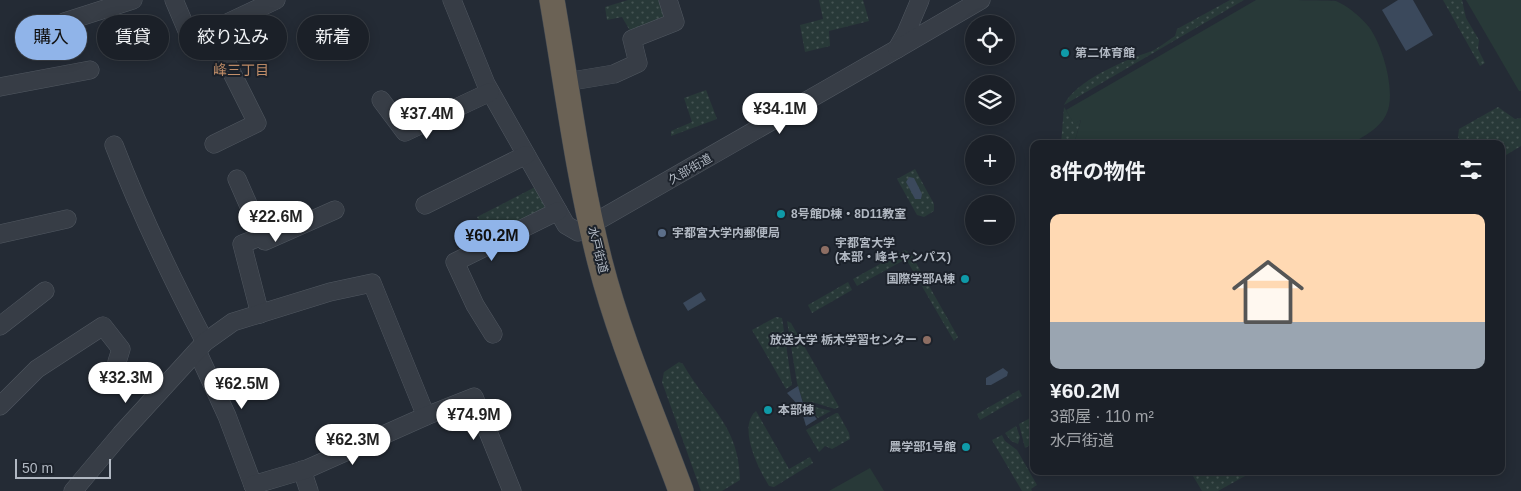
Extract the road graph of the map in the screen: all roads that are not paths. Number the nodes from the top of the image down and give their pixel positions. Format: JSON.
{"nodes":[{"id":1,"x":134,"y":0,"type":"edge"},
{"id":2,"x":174,"y":0,"type":"edge"},
{"id":3,"x":276,"y":0,"type":"edge"},
{"id":4,"x":452,"y":0,"type":"edge"},
{"id":5,"x":552,"y":0,"type":"edge"},
{"id":6,"x":668,"y":0,"type":"edge"},
{"id":7,"x":920,"y":0,"type":"edge"},
{"id":8,"x":981,"y":0,"type":"edge"},
{"id":9,"x":250,"y":5,"type":"edge"},
{"id":10,"x":86,"y":15,"type":"edge"},
{"id":11,"x":180,"y":15,"type":"edge"},
{"id":12,"x":235,"y":15,"type":"edge"},
{"id":13,"x":896,"y":49,"type":"junction"},
{"id":14,"x":226,"y":60,"type":"edge"},
{"id":15,"x":90,"y":70,"type":"dead end"},
{"id":16,"x":566,"y":82,"type":"junction"},
{"id":17,"x":0,"y":87,"type":"edge"},
{"id":18,"x":490,"y":92,"type":"junction"},
{"id":19,"x":380,"y":100,"type":"dead end"},
{"id":20,"x":114,"y":144,"type":"dead end"},
{"id":21,"x":214,"y":144,"type":"dead end"},
{"id":22,"x":526,"y":155,"type":"junction"},
{"id":23,"x":237,"y":179,"type":"dead end"},
{"id":24,"x":425,"y":205,"type":"dead end"},
{"id":25,"x":335,"y":210,"type":"dead end"},
{"id":26,"x":558,"y":211,"type":"junction"},
{"id":27,"x":67,"y":219,"type":"dead end"},
{"id":28,"x":592,"y":226,"type":"junction"},
{"id":29,"x":0,"y":234,"type":"edge"},
{"id":30,"x":262,"y":236,"type":"junction"},
{"id":31,"x":44,"y":291,"type":"dead end"},
{"id":32,"x":260,"y":314,"type":"junction"},
{"id":33,"x":0,"y":326,"type":"edge"},
{"id":34,"x":493,"y":334,"type":"dead end"},
{"id":35,"x":201,"y":346,"type":"junction"},
{"id":36,"x":117,"y":362,"type":"dead end"},
{"id":37,"x":0,"y":406,"type":"edge"},
{"id":38,"x":426,"y":416,"type":"junction"},
{"id":39,"x":302,"y":470,"type":"junction"},
{"id":40,"x":254,"y":488,"type":"edge"},
{"id":41,"x":73,"y":491,"type":"edge"},
{"id":42,"x":309,"y":491,"type":"edge"},
{"id":43,"x":512,"y":491,"type":"edge"},
{"id":44,"x":681,"y":491,"type":"edge"}],
"edges":[{"from":1,"to":10,"type":"street"},
{"from":2,"to":11,"type":"street"},
{"from":3,"to":9,"type":"street"},
{"from":4,"to":18,"type":"street"},
{"from":5,"to":16,"type":"highway","name":"水戸街道"},
{"from":6,"to":16,"type":"street"},
{"from":7,"to":13,"type":"street","name":"久部街道"},
{"from":8,"to":13,"type":"street"},
{"from":9,"to":12,"type":"street"},
{"from":13,"to":28,"type":"street","name":"久部街道"},
{"from":14,"to":21,"type":"street"},
{"from":15,"to":17,"type":"street"},
{"from":16,"to":28,"type":"highway","name":"水戸街道"},
{"from":18,"to":19,"type":"street"},
{"from":18,"to":22,"type":"street"},
{"from":20,"to":35,"type":"street"},
{"from":22,"to":24,"type":"street"},
{"from":22,"to":26,"type":"street"},
{"from":23,"to":30,"type":"street"},
{"from":25,"to":30,"type":"street"},
{"from":26,"to":28,"type":"street"},
{"from":26,"to":34,"type":"street"},
{"from":27,"to":29,"type":"street"},
{"from":28,"to":44,"type":"highway","name":"水戸街道"},
{"from":30,"to":32,"type":"street"},
{"from":31,"to":33,"type":"street"},
{"from":32,"to":35,"type":"street"},
{"from":32,"to":38,"type":"street"},
{"from":35,"to":40,"type":"street"},
{"from":35,"to":41,"type":"street"},
{"from":36,"to":37,"type":"street"},
{"from":38,"to":39,"type":"street"},
{"from":38,"to":43,"type":"street"},
{"from":39,"to":40,"type":"street"},
{"from":39,"to":42,"type":"street"}]}
